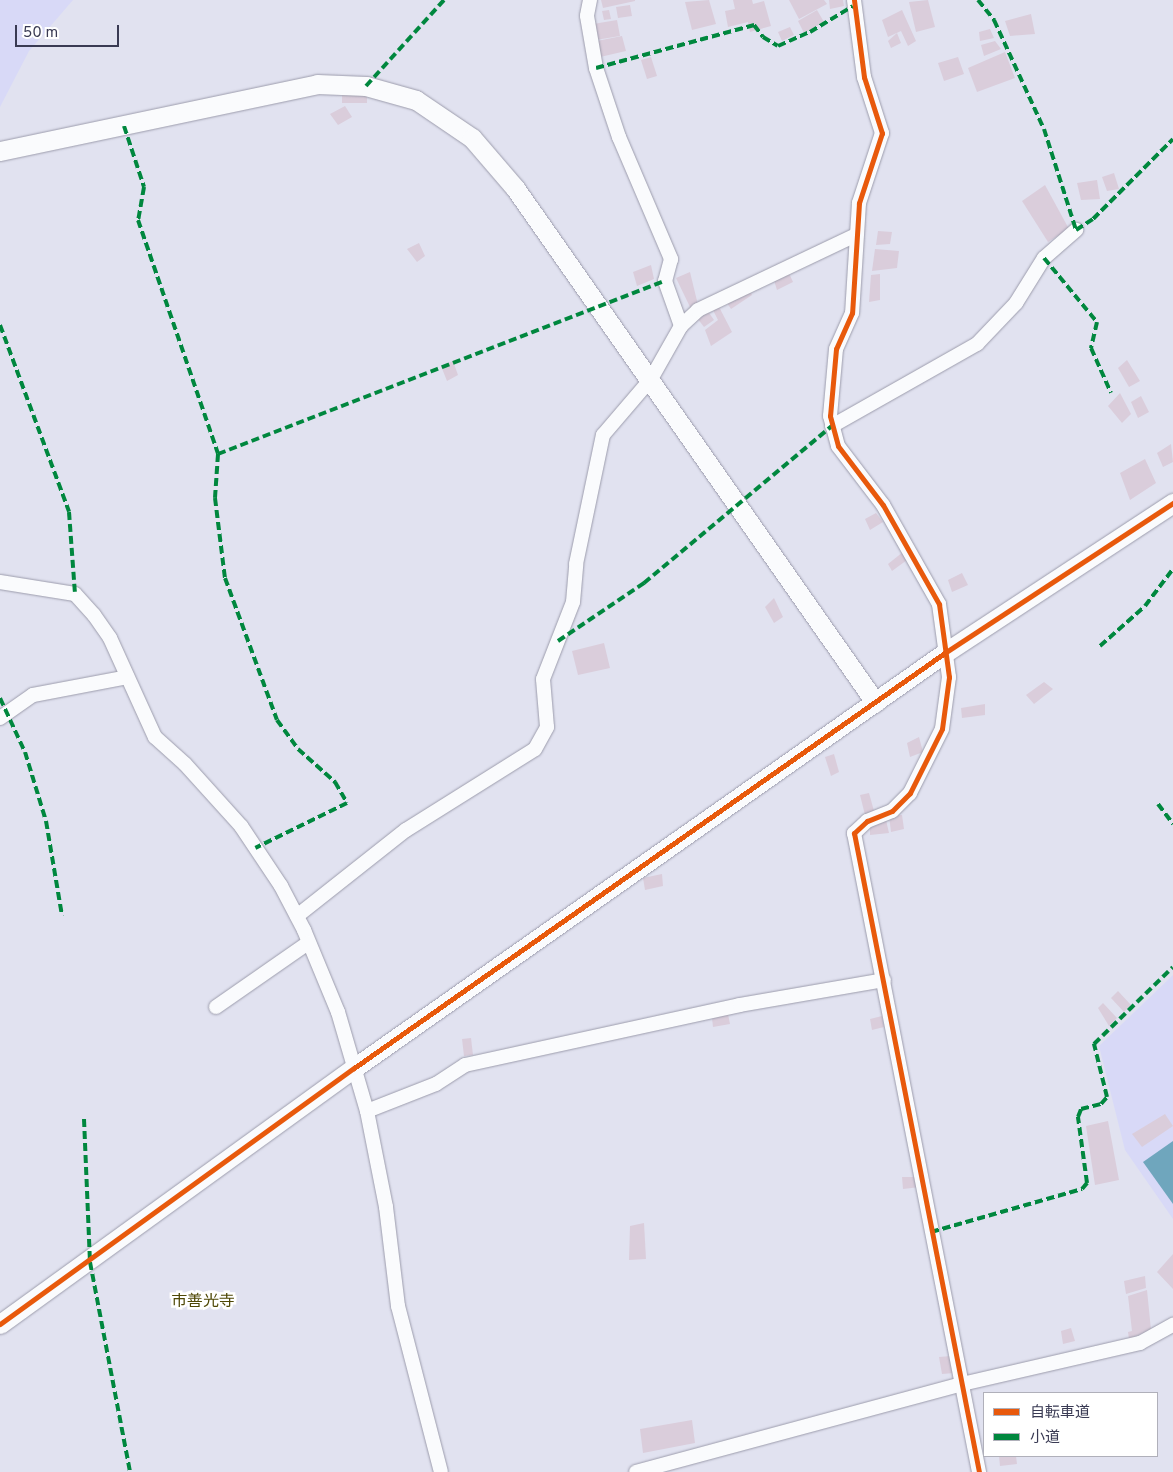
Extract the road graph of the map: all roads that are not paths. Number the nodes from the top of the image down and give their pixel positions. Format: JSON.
{"nodes":[{"id":1,"x":590,"y":0,"type":"edge"},
{"id":2,"x":854,"y":0,"type":"edge"},
{"id":3,"x":0,"y":151,"type":"edge"},
{"id":4,"x":1076,"y":230,"type":"dead end"},
{"id":5,"x":854,"y":236,"type":"junction"},
{"id":6,"x":681,"y":326,"type":"junction"},
{"id":7,"x":651,"y":379,"type":"junction"},
{"id":8,"x":832,"y":426,"type":"junction"},
{"id":9,"x":1173,"y":503,"type":"edge"},
{"id":10,"x":0,"y":582,"type":"edge"},
{"id":11,"x":946,"y":652,"type":"junction"},
{"id":12,"x":127,"y":677,"type":"junction"},
{"id":13,"x":874,"y":702,"type":"junction"},
{"id":14,"x":0,"y":718,"type":"edge"},
{"id":15,"x":296,"y":916,"type":"junction"},
{"id":16,"x":308,"y":943,"type":"junction"},
{"id":17,"x":884,"y":980,"type":"junction"},
{"id":18,"x":216,"y":1007,"type":"dead end"},
{"id":19,"x":354,"y":1068,"type":"junction"},
{"id":20,"x":367,"y":1111,"type":"junction"},
{"id":21,"x":0,"y":1324,"type":"edge"},
{"id":22,"x":1173,"y":1325,"type":"edge"},
{"id":23,"x":962,"y":1384,"type":"junction"},
{"id":24,"x":441,"y":1472,"type":"edge"},
{"id":25,"x":636,"y":1472,"type":"edge"},
{"id":26,"x":979,"y":1472,"type":"edge"}],
"edges":[{"from":1,"to":6,"type":"street"},
{"from":2,"to":5,"type":"street"},
{"from":3,"to":7,"type":"street"},
{"from":4,"to":8,"type":"street"},
{"from":5,"to":6,"type":"street"},
{"from":5,"to":8,"type":"street"},
{"from":6,"to":7,"type":"street"},
{"from":7,"to":13,"type":"street"},
{"from":7,"to":15,"type":"street"},
{"from":8,"to":11,"type":"street"},
{"from":9,"to":11,"type":"street"},
{"from":10,"to":12,"type":"street"},
{"from":11,"to":13,"type":"street"},
{"from":11,"to":17,"type":"street"},
{"from":12,"to":14,"type":"street"},
{"from":12,"to":15,"type":"street"},
{"from":13,"to":19,"type":"street"},
{"from":15,"to":16,"type":"street"},
{"from":16,"to":18,"type":"street"},
{"from":16,"to":19,"type":"street"},
{"from":17,"to":20,"type":"street"},
{"from":17,"to":23,"type":"street"},
{"from":19,"to":20,"type":"street"},
{"from":19,"to":21,"type":"street"},
{"from":20,"to":24,"type":"street"},
{"from":22,"to":23,"type":"street"},
{"from":23,"to":25,"type":"street"},
{"from":23,"to":26,"type":"street"}]}
